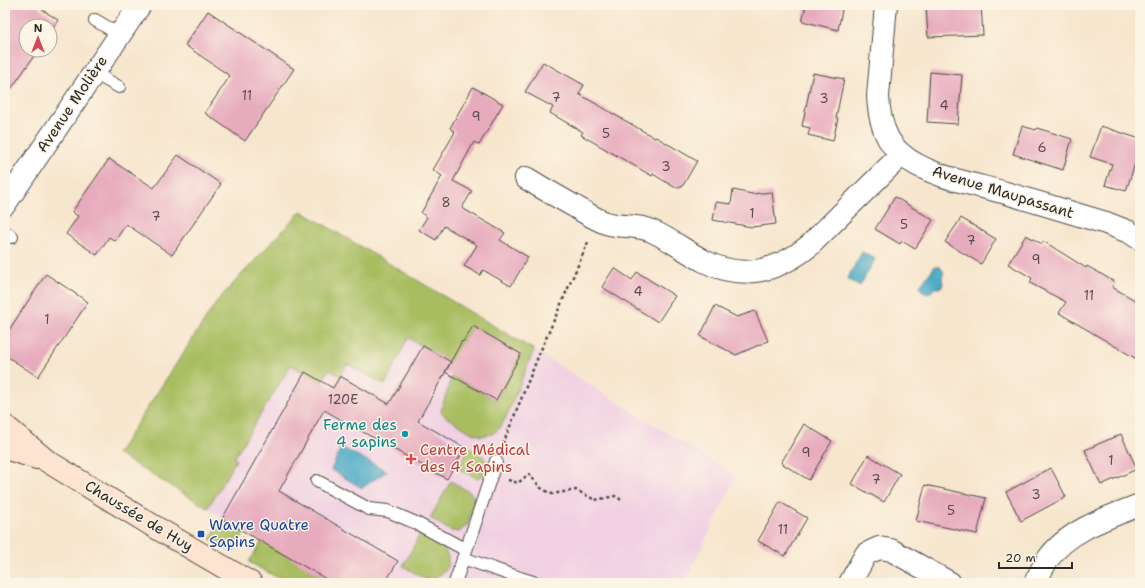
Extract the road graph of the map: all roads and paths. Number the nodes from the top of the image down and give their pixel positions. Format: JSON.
{"nodes":[{"id":1,"x":140,"y":5,"type":"edge"},
{"id":2,"x":886,"y":5,"type":"edge"},
{"id":3,"x":95,"y":20,"type":"dead end"},
{"id":4,"x":120,"y":35,"type":"junction"},
{"id":5,"x":94,"y":73,"type":"junction"},
{"id":6,"x":119,"y":87,"type":"dead end"},
{"id":7,"x":901,"y":155,"type":"junction"},
{"id":8,"x":526,"y":178,"type":"dead end"},
{"id":9,"x":5,"y":204,"type":"edge"},
{"id":10,"x":598,"y":220,"type":"junction"},
{"id":11,"x":1140,"y":239,"type":"edge"},
{"id":12,"x":5,"y":426,"type":"edge"},
{"id":13,"x":5,"y":448,"type":"edge"},
{"id":14,"x":47,"y":461,"type":"junction"},
{"id":15,"x":496,"y":461,"type":"joint"},
{"id":16,"x":492,"y":475,"type":"junction"},
{"id":17,"x":318,"y":481,"type":"dead end"},
{"id":18,"x":622,"y":500,"type":"dead end"},
{"id":19,"x":1140,"y":505,"type":"edge"},
{"id":20,"x":465,"y":554,"type":"junction"},
{"id":21,"x":454,"y":582,"type":"edge"},
{"id":22,"x":251,"y":583,"type":"edge"},
{"id":23,"x":536,"y":583,"type":"edge"},
{"id":24,"x":850,"y":583,"type":"edge"},
{"id":25,"x":950,"y":583,"type":"edge"},
{"id":26,"x":1034,"y":583,"type":"edge"}],
"edges":[{"from":1,"to":4,"type":"street","name":"Avenue Molière"},
{"from":2,"to":7,"type":"street","name":"Avenue Maupassant"},
{"from":3,"to":4,"type":"lane"},
{"from":4,"to":5,"type":"street","name":"Avenue Molière"},
{"from":5,"to":6,"type":"lane"},
{"from":5,"to":9,"type":"street","name":"Avenue Molière"},
{"from":7,"to":10,"type":"street"},
{"from":7,"to":11,"type":"street","name":"Avenue Maupassant"},
{"from":8,"to":10,"type":"street"},
{"from":10,"to":15,"type":"path"},
{"from":12,"to":14,"type":"main road","name":"Chaussée de Huy"},
{"from":13,"to":14,"type":"main road","name":"Chaussée de Huy"},
{"from":14,"to":22,"type":"main road","name":"Chaussée de Huy"},
{"from":15,"to":16,"type":"lane"},
{"from":16,"to":18,"type":"path"},
{"from":16,"to":20,"type":"lane"},
{"from":17,"to":20,"type":"lane"},
{"from":19,"to":26,"type":"street"},
{"from":20,"to":21,"type":"lane"},
{"from":20,"to":23,"type":"lane"},
{"from":24,"to":25,"type":"street"}]}
